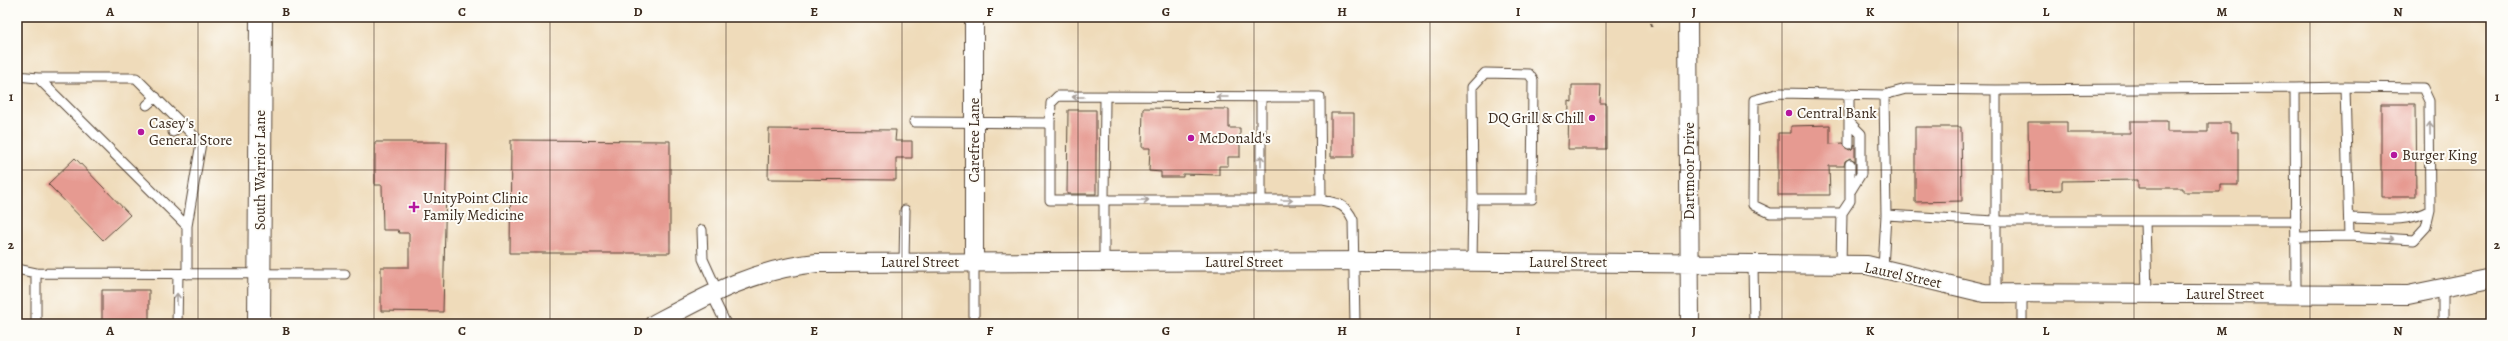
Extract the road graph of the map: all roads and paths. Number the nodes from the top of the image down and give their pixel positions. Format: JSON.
{"nodes":[{"id":1,"x":261,"y":17,"type":"edge"},
{"id":2,"x":974,"y":17,"type":"edge"},
{"id":3,"x":1652,"y":17,"type":"edge"},
{"id":4,"x":1688,"y":17,"type":"edge"},
{"id":5,"x":1652,"y":26,"type":"dead end"},
{"id":6,"x":17,"y":76,"type":"edge"},
{"id":7,"x":38,"y":78,"type":"junction"},
{"id":8,"x":2295,"y":88,"type":"junction"},
{"id":9,"x":2345,"y":88,"type":"junction"},
{"id":10,"x":1996,"y":90,"type":"junction"},
{"id":11,"x":1849,"y":94,"type":"junction"},
{"id":12,"x":1884,"y":95,"type":"junction"},
{"id":13,"x":156,"y":97,"type":"junction"},
{"id":14,"x":1105,"y":97,"type":"junction"},
{"id":15,"x":1261,"y":97,"type":"junction"},
{"id":16,"x":147,"y":106,"type":"dead end"},
{"id":17,"x":914,"y":122,"type":"dead end"},
{"id":18,"x":1849,"y":122,"type":"junction"},
{"id":19,"x":974,"y":123,"type":"junction"},
{"id":20,"x":1050,"y":123,"type":"junction"},
{"id":21,"x":182,"y":124,"type":"junction"},
{"id":22,"x":173,"y":132,"type":"dead end"},
{"id":23,"x":1849,"y":144,"type":"dead end"},
{"id":24,"x":1850,"y":164,"type":"dead end"},
{"id":25,"x":1850,"y":192,"type":"junction"},
{"id":26,"x":1473,"y":199,"type":"junction"},
{"id":27,"x":1104,"y":200,"type":"junction"},
{"id":28,"x":1261,"y":200,"type":"junction"},
{"id":29,"x":1321,"y":200,"type":"junction"},
{"id":30,"x":905,"y":210,"type":"dead end"},
{"id":31,"x":2430,"y":210,"type":"junction"},
{"id":32,"x":1842,"y":213,"type":"junction"},
{"id":33,"x":1886,"y":215,"type":"junction"},
{"id":34,"x":2350,"y":218,"type":"junction"},
{"id":35,"x":1995,"y":221,"type":"junction"},
{"id":36,"x":2145,"y":222,"type":"junction"},
{"id":37,"x":2296,"y":222,"type":"junction"},
{"id":38,"x":187,"y":226,"type":"junction"},
{"id":39,"x":702,"y":230,"type":"dead end"},
{"id":40,"x":2349,"y":236,"type":"junction"},
{"id":41,"x":2296,"y":237,"type":"junction"},
{"id":42,"x":904,"y":262,"type":"junction"},
{"id":43,"x":974,"y":262,"type":"junction"},
{"id":44,"x":1104,"y":262,"type":"junction"},
{"id":45,"x":1355,"y":262,"type":"junction"},
{"id":46,"x":1472,"y":262,"type":"junction"},
{"id":47,"x":1689,"y":263,"type":"junction"},
{"id":48,"x":1753,"y":264,"type":"junction"},
{"id":49,"x":1840,"y":265,"type":"junction"},
{"id":50,"x":17,"y":269,"type":"edge"},
{"id":51,"x":1883,"y":269,"type":"junction"},
{"id":52,"x":36,"y":273,"type":"junction"},
{"id":53,"x":182,"y":274,"type":"junction"},
{"id":54,"x":260,"y":274,"type":"junction"},
{"id":55,"x":344,"y":274,"type":"dead end"},
{"id":56,"x":2491,"y":278,"type":"edge"},
{"id":57,"x":2443,"y":288,"type":"junction"},
{"id":58,"x":714,"y":292,"type":"junction"},
{"id":59,"x":1996,"y":293,"type":"junction"},
{"id":60,"x":2022,"y":293,"type":"junction"},
{"id":61,"x":2147,"y":293,"type":"junction"},
{"id":62,"x":2296,"y":294,"type":"junction"},
{"id":63,"x":36,"y":324,"type":"edge"},
{"id":64,"x":177,"y":324,"type":"edge"},
{"id":65,"x":259,"y":324,"type":"edge"},
{"id":66,"x":654,"y":324,"type":"edge"},
{"id":67,"x":726,"y":324,"type":"edge"},
{"id":68,"x":974,"y":324,"type":"edge"},
{"id":69,"x":1354,"y":324,"type":"edge"},
{"id":70,"x":1690,"y":324,"type":"edge"},
{"id":71,"x":1754,"y":324,"type":"edge"},
{"id":72,"x":2022,"y":324,"type":"edge"},
{"id":73,"x":2443,"y":324,"type":"edge"}],
"edges":[{"from":1,"to":54,"type":"street","name":"South Warrior Lane"},
{"from":2,"to":19,"type":"street","name":"Carefree Lane"},
{"from":3,"to":5,"type":"path"},
{"from":4,"to":47,"type":"street","name":"Dartmoor Drive"},
{"from":6,"to":7,"type":"lane"},
{"from":7,"to":13,"type":"lane"},
{"from":7,"to":38,"type":"lane"},
{"from":8,"to":9,"type":"lane"},
{"from":8,"to":10,"type":"lane"},
{"from":8,"to":37,"type":"lane"},
{"from":31,"to":9,"type":"lane","one_way":true},
{"from":9,"to":34,"type":"lane"},
{"from":10,"to":12,"type":"lane"},
{"from":10,"to":35,"type":"lane"},
{"from":11,"to":12,"type":"lane"},
{"from":11,"to":18,"type":"lane"},
{"from":11,"to":32,"type":"lane"},
{"from":12,"to":33,"type":"lane"},
{"from":13,"to":16,"type":"lane"},
{"from":13,"to":21,"type":"lane"},
{"from":15,"to":14,"type":"lane","one_way":true},
{"from":14,"to":20,"type":"lane","one_way":true},
{"from":14,"to":27,"type":"lane"},
{"from":28,"to":15,"type":"lane","one_way":true},
{"from":15,"to":29,"type":"lane"},
{"from":17,"to":19,"type":"lane"},
{"from":18,"to":23,"type":"lane"},
{"from":18,"to":25,"type":"lane"},
{"from":19,"to":20,"type":"lane"},
{"from":19,"to":43,"type":"street","name":"Carefree Lane"},
{"from":20,"to":27,"type":"lane"},
{"from":21,"to":22,"type":"lane"},
{"from":21,"to":38,"type":"lane"},
{"from":24,"to":25,"type":"lane"},
{"from":25,"to":32,"type":"lane"},
{"from":26,"to":26,"type":"lane"},
{"from":26,"to":46,"type":"lane"},
{"from":27,"to":28,"type":"lane","one_way":true},
{"from":27,"to":44,"type":"lane"},
{"from":28,"to":29,"type":"lane","one_way":true},
{"from":29,"to":45,"type":"lane"},
{"from":30,"to":42,"type":"lane"},
{"from":31,"to":34,"type":"lane"},
{"from":40,"to":31,"type":"lane","one_way":true},
{"from":32,"to":49,"type":"lane"},
{"from":33,"to":35,"type":"lane"},
{"from":33,"to":51,"type":"lane"},
{"from":34,"to":40,"type":"lane"},
{"from":35,"to":36,"type":"lane"},
{"from":35,"to":59,"type":"lane"},
{"from":36,"to":37,"type":"lane"},
{"from":36,"to":61,"type":"lane"},
{"from":37,"to":41,"type":"lane"},
{"from":38,"to":53,"type":"lane"},
{"from":39,"to":58,"type":"lane"},
{"from":40,"to":41,"type":"lane"},
{"from":41,"to":62,"type":"lane"},
{"from":42,"to":43,"type":"street","name":"Laurel Street"},
{"from":42,"to":58,"type":"street","name":"Laurel Street"},
{"from":43,"to":44,"type":"street","name":"Laurel Street"},
{"from":43,"to":68,"type":"lane"},
{"from":44,"to":45,"type":"street","name":"Laurel Street"},
{"from":45,"to":46,"type":"street","name":"Laurel Street"},
{"from":45,"to":69,"type":"lane"},
{"from":46,"to":47,"type":"street","name":"Laurel Street"},
{"from":47,"to":48,"type":"street","name":"Laurel Street"},
{"from":47,"to":70,"type":"street","name":"Dartmoor Drive"},
{"from":48,"to":49,"type":"street","name":"Laurel Street"},
{"from":48,"to":71,"type":"lane"},
{"from":49,"to":51,"type":"street","name":"Laurel Street"},
{"from":50,"to":52,"type":"lane"},
{"from":51,"to":59,"type":"street","name":"Laurel Street"},
{"from":52,"to":53,"type":"lane"},
{"from":52,"to":63,"type":"lane"},
{"from":53,"to":54,"type":"lane"},
{"from":64,"to":53,"type":"lane","one_way":true},
{"from":54,"to":55,"type":"lane"},
{"from":54,"to":65,"type":"street","name":"South Warrior Lane"},
{"from":56,"to":57,"type":"street","name":"Laurel Street"},
{"from":57,"to":62,"type":"street","name":"Laurel Street"},
{"from":57,"to":73,"type":"lane"},
{"from":58,"to":66,"type":"street","name":"Laurel Street"},
{"from":58,"to":67,"type":"lane"},
{"from":59,"to":60,"type":"street","name":"Laurel Street"},
{"from":60,"to":61,"type":"street","name":"Laurel Street"},
{"from":60,"to":72,"type":"lane"},
{"from":61,"to":62,"type":"street","name":"Laurel Street"}]}
